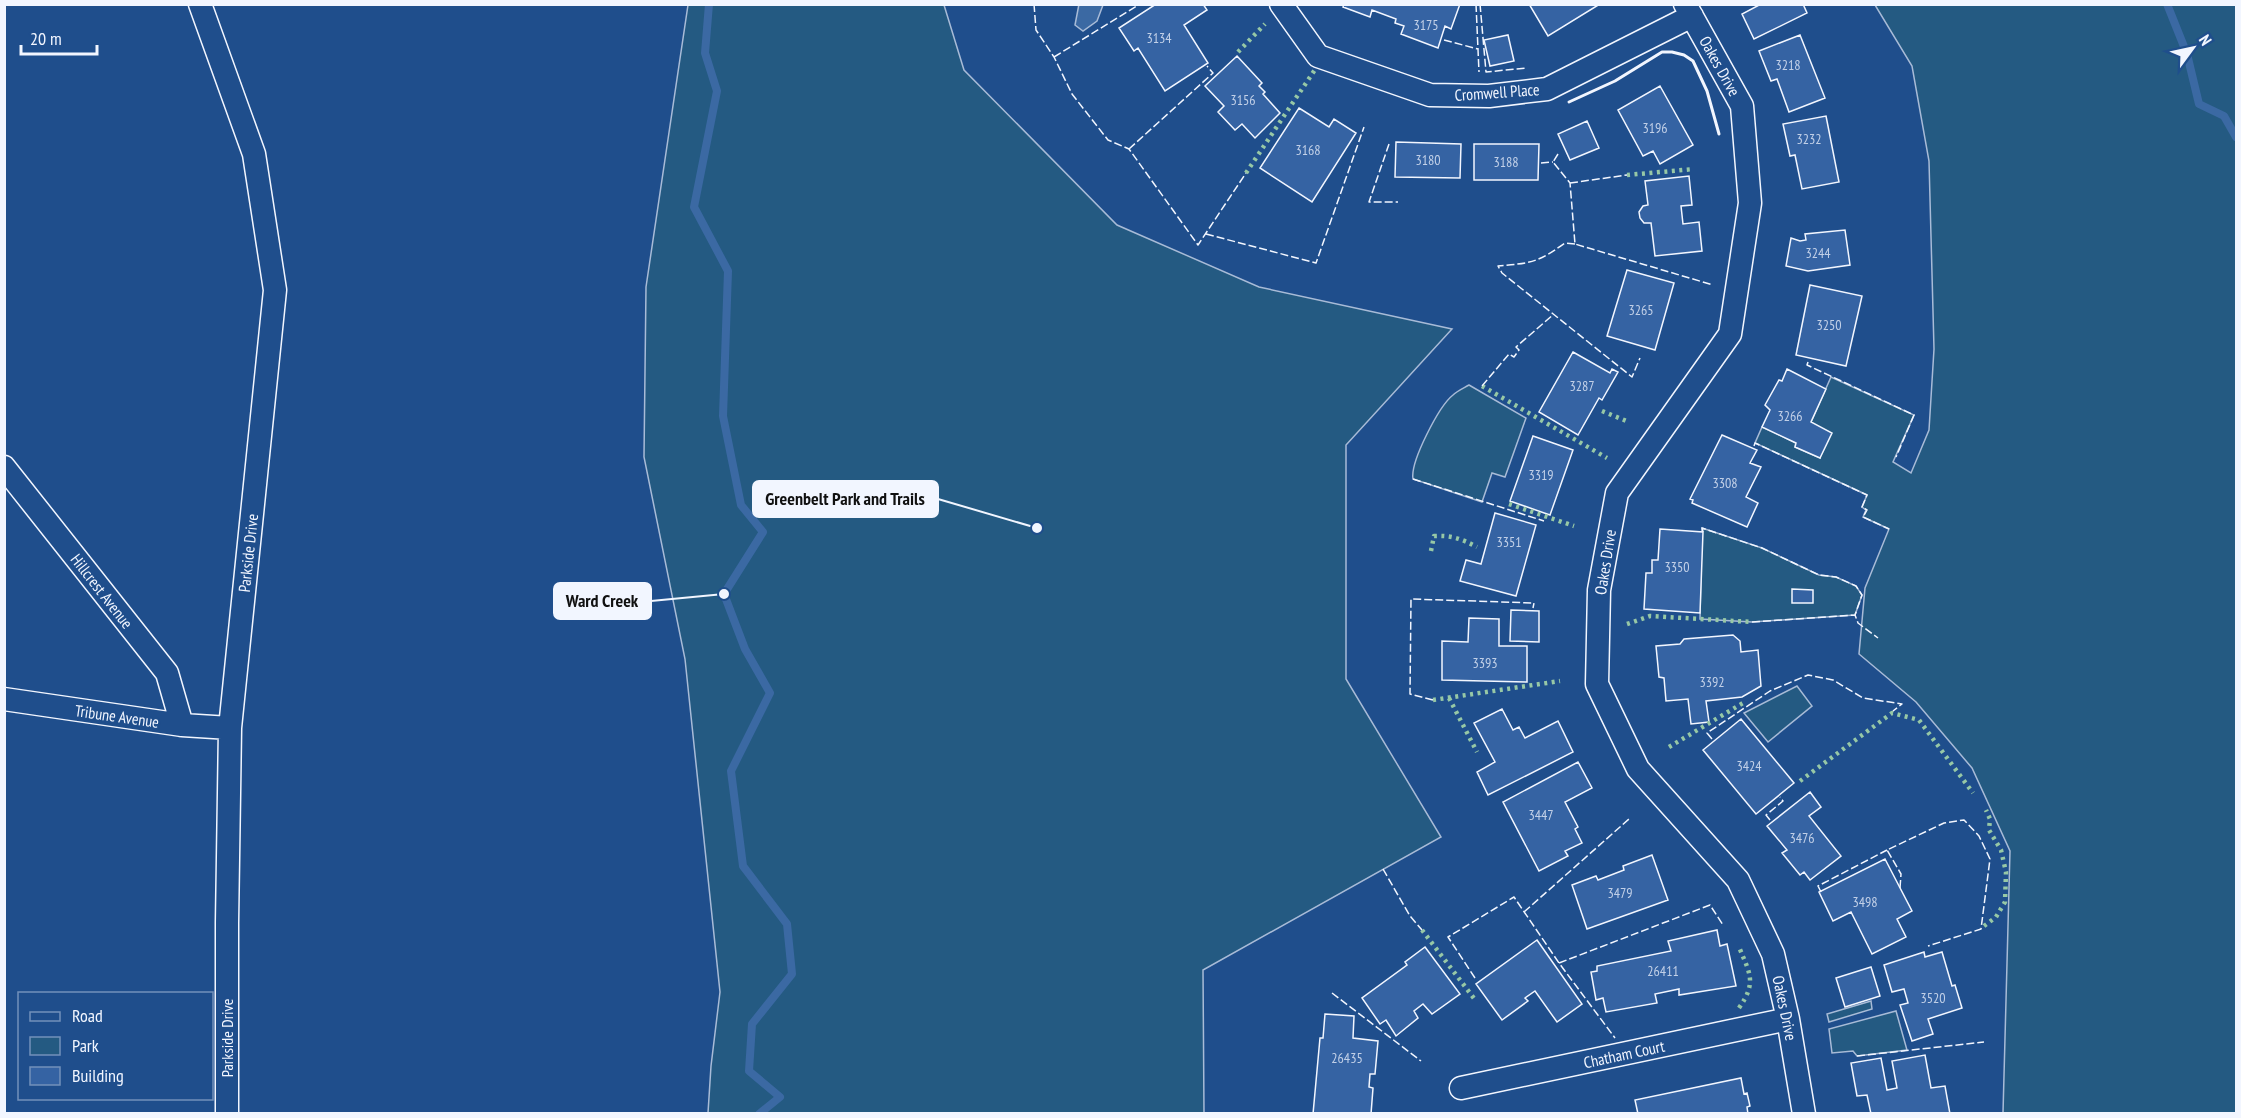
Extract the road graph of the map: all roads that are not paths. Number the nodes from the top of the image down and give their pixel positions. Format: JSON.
{"nodes":[{"id":1,"x":200,"y":4,"type":"edge"},
{"id":2,"x":1281,"y":4,"type":"edge"},
{"id":3,"x":1689,"y":10,"type":"edge"},
{"id":4,"x":4,"y":467,"type":"edge"},
{"id":5,"x":4,"y":699,"type":"edge"},
{"id":6,"x":182,"y":725,"type":"junction"},
{"id":7,"x":230,"y":728,"type":"junction"},
{"id":8,"x":1788,"y":1019,"type":"junction"},
{"id":9,"x":1461,"y":1088,"type":"dead end"},
{"id":10,"x":227,"y":1113,"type":"edge"},
{"id":11,"x":1804,"y":1113,"type":"edge"}],
"edges":[{"from":1,"to":7,"type":"street","name":"Parkside Drive"},
{"from":2,"to":3,"type":"street","name":"Cromwell Place"},
{"from":3,"to":8,"type":"street","name":"Oakes Drive"},
{"from":4,"to":6,"type":"street","name":"Hillcrest Avenue"},
{"from":5,"to":6,"type":"street","name":"Tribune Avenue"},
{"from":6,"to":7,"type":"street","name":"Tribune Avenue"},
{"from":7,"to":10,"type":"street","name":"Parkside Drive"},
{"from":8,"to":9,"type":"street","name":"Chatham Court"},
{"from":8,"to":11,"type":"street","name":"Oakes Drive"}]}
